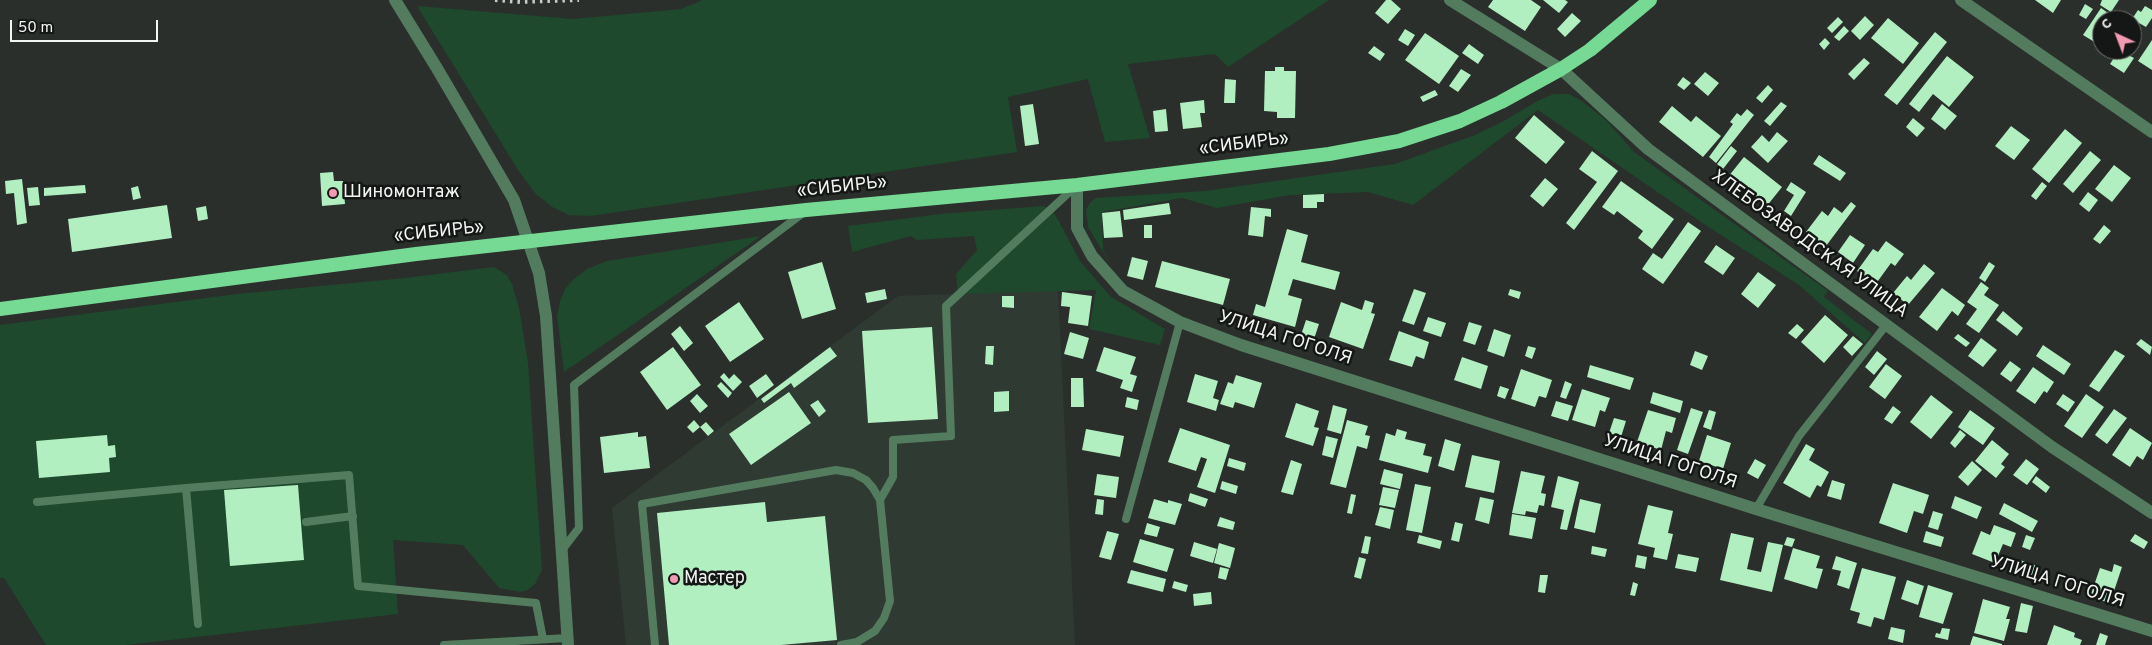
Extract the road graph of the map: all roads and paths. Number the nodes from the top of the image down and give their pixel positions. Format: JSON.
{"nodes":[{"id":1,"x":395,"y":0,"type":"edge"},
{"id":2,"x":1450,"y":0,"type":"edge"},
{"id":3,"x":1650,"y":0,"type":"edge"},
{"id":4,"x":1960,"y":0,"type":"edge"},
{"id":5,"x":1562,"y":68,"type":"junction"},
{"id":6,"x":2152,"y":132,"type":"edge"},
{"id":7,"x":1077,"y":185,"type":"junction"},
{"id":8,"x":806,"y":210,"type":"junction"},
{"id":9,"x":529,"y":241,"type":"junction"},
{"id":10,"x":0,"y":309,"type":"edge"},
{"id":11,"x":1180,"y":322,"type":"junction"},
{"id":12,"x":1887,"y":324,"type":"junction"},
{"id":13,"x":186,"y":488,"type":"junction"},
{"id":14,"x":880,"y":500,"type":"junction"},
{"id":15,"x":37,"y":502,"type":"dead end"},
{"id":16,"x":1756,"y":509,"type":"junction"},
{"id":17,"x":2152,"y":513,"type":"edge"},
{"id":18,"x":353,"y":516,"type":"junction"},
{"id":19,"x":1126,"y":519,"type":"dead end"},
{"id":20,"x":306,"y":522,"type":"dead end"},
{"id":21,"x":562,"y":550,"type":"junction"},
{"id":22,"x":198,"y":624,"type":"dead end"},
{"id":23,"x":2152,"y":631,"type":"edge"},
{"id":24,"x":543,"y":639,"type":"junction"},
{"id":25,"x":568,"y":641,"type":"edge"},
{"id":26,"x":444,"y":645,"type":"edge"},
{"id":27,"x":655,"y":645,"type":"edge"},
{"id":28,"x":841,"y":645,"type":"edge"}],
"edges":[{"from":1,"to":9,"type":"street"},
{"from":2,"to":5,"type":"street","name":"ХЛЕБОЗАВОДСКАЯ УЛИЦА"},
{"from":3,"to":5,"type":"highway","name":"«СИБИРЬ»"},
{"from":4,"to":6,"type":"street"},
{"from":5,"to":7,"type":"highway","name":"«СИБИРЬ»"},
{"from":5,"to":12,"type":"street","name":"ХЛЕБОЗАВОДСКАЯ УЛИЦА"},
{"from":7,"to":8,"type":"highway","name":"«СИБИРЬ»"},
{"from":7,"to":11,"type":"street","name":"УЛИЦА ГОГОЛЯ"},
{"from":7,"to":14,"type":"lane"},
{"from":8,"to":9,"type":"highway","name":"«СИБИРЬ»"},
{"from":8,"to":21,"type":"lane"},
{"from":9,"to":10,"type":"highway","name":"«СИБИРЬ»"},
{"from":9,"to":21,"type":"street"},
{"from":11,"to":16,"type":"street","name":"УЛИЦА ГОГОЛЯ"},
{"from":11,"to":19,"type":"lane"},
{"from":12,"to":16,"type":"lane"},
{"from":12,"to":17,"type":"street","name":"ХЛЕБОЗАВОДСКАЯ УЛИЦА"},
{"from":13,"to":15,"type":"lane"},
{"from":13,"to":18,"type":"lane"},
{"from":13,"to":22,"type":"lane"},
{"from":14,"to":27,"type":"lane"},
{"from":14,"to":28,"type":"lane"},
{"from":16,"to":23,"type":"street","name":"УЛИЦА ГОГОЛЯ"},
{"from":18,"to":20,"type":"lane"},
{"from":18,"to":24,"type":"lane"},
{"from":21,"to":25,"type":"street"},
{"from":24,"to":25,"type":"lane"},
{"from":24,"to":26,"type":"lane"}]}
